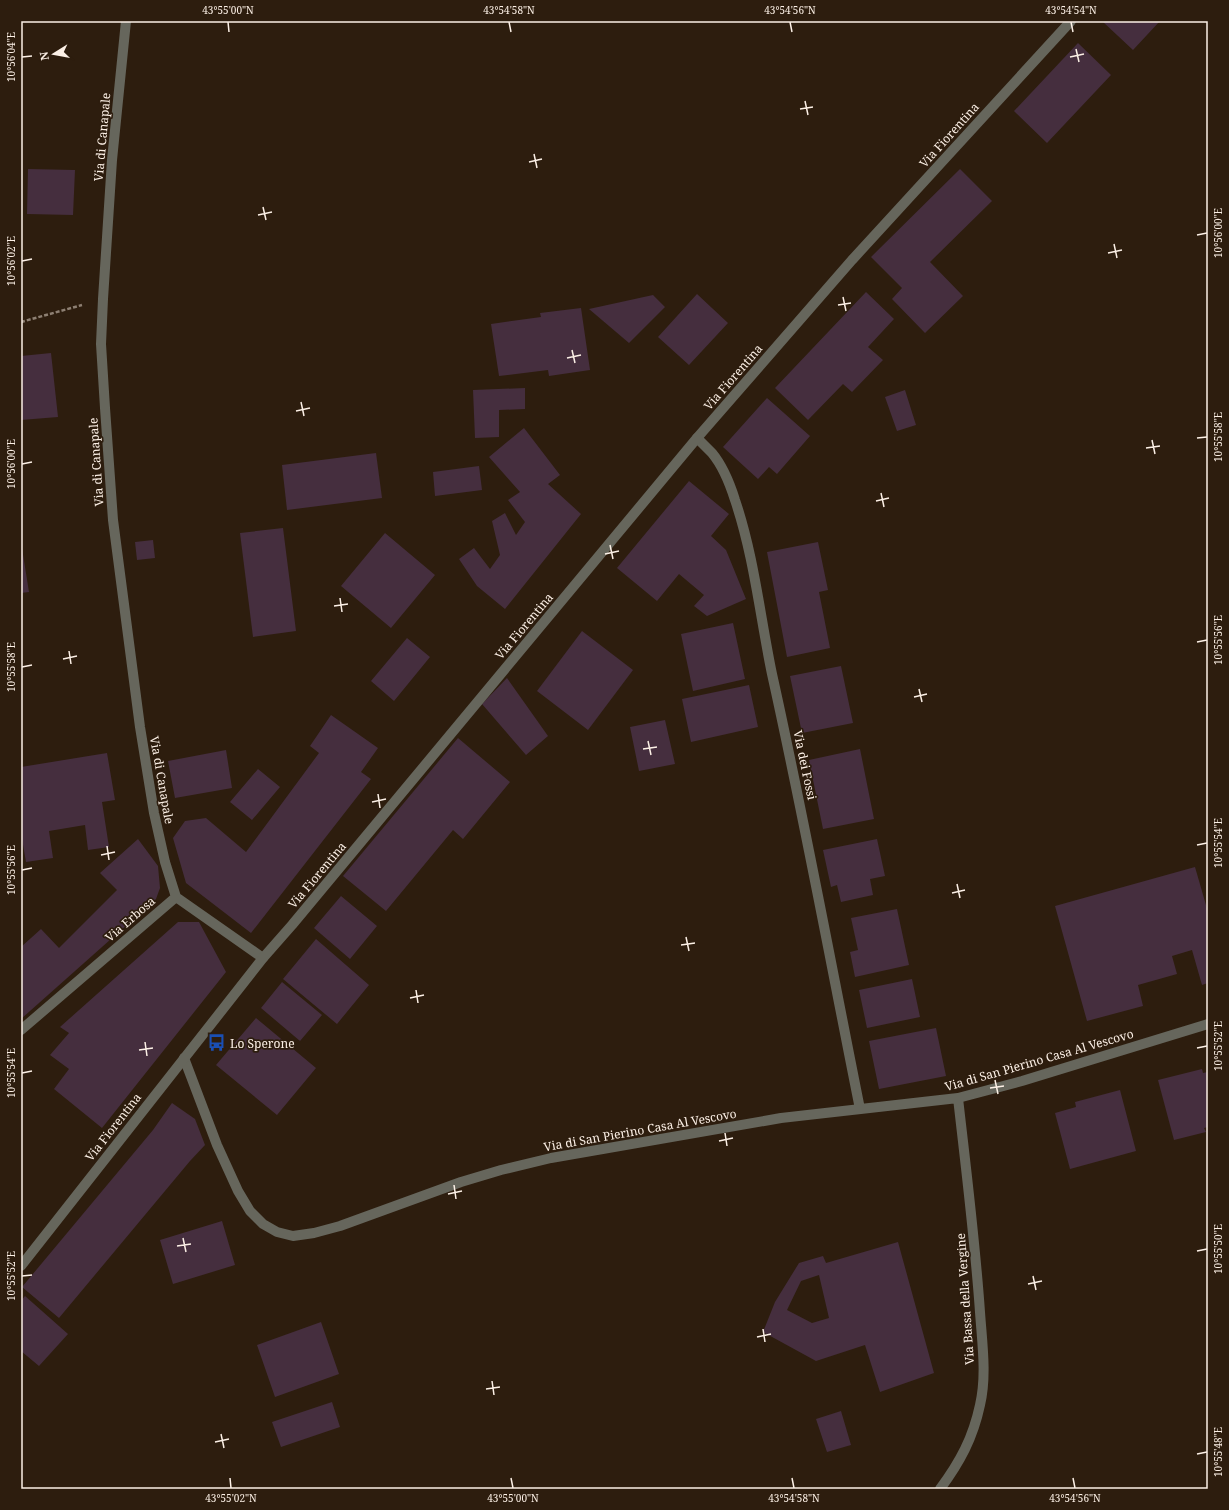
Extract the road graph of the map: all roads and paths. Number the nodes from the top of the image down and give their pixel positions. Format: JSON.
{"nodes":[{"id":1,"x":126,"y":21,"type":"edge"},
{"id":2,"x":1070,"y":21,"type":"edge"},
{"id":3,"x":103,"y":299,"type":"junction"},
{"id":4,"x":21,"y":322,"type":"edge"},
{"id":5,"x":697,"y":438,"type":"junction"},
{"id":6,"x":176,"y":897,"type":"junction"},
{"id":7,"x":263,"y":958,"type":"junction"},
{"id":8,"x":1208,"y":1024,"type":"edge"},
{"id":9,"x":21,"y":1030,"type":"edge"},
{"id":10,"x":184,"y":1058,"type":"junction"},
{"id":11,"x":958,"y":1098,"type":"junction"},
{"id":12,"x":860,"y":1109,"type":"junction"},
{"id":13,"x":21,"y":1266,"type":"edge"},
{"id":14,"x":940,"y":1489,"type":"edge"}],
"edges":[{"from":1,"to":3,"type":"street","name":"Via di Canapale"},
{"from":2,"to":5,"type":"street","name":"Via Fiorentina"},
{"from":3,"to":4,"type":"path"},
{"from":3,"to":6,"type":"street","name":"Via di Canapale"},
{"from":5,"to":7,"type":"street","name":"Via Fiorentina"},
{"from":5,"to":12,"type":"street","name":"Via dei Fossi"},
{"from":6,"to":7,"type":"street"},
{"from":6,"to":9,"type":"street","name":"Via Erbosa"},
{"from":7,"to":10,"type":"street","name":"Via Fiorentina"},
{"from":8,"to":11,"type":"street","name":"Via di San Pierino Casa Al Vescovo"},
{"from":10,"to":12,"type":"street","name":"Via di San Pierino Casa Al Vescovo"},
{"from":10,"to":13,"type":"street","name":"Via Fiorentina"},
{"from":11,"to":12,"type":"street","name":"Via di San Pierino Casa Al Vescovo"},
{"from":11,"to":14,"type":"street","name":"Via Bassa della Vergine"}]}
